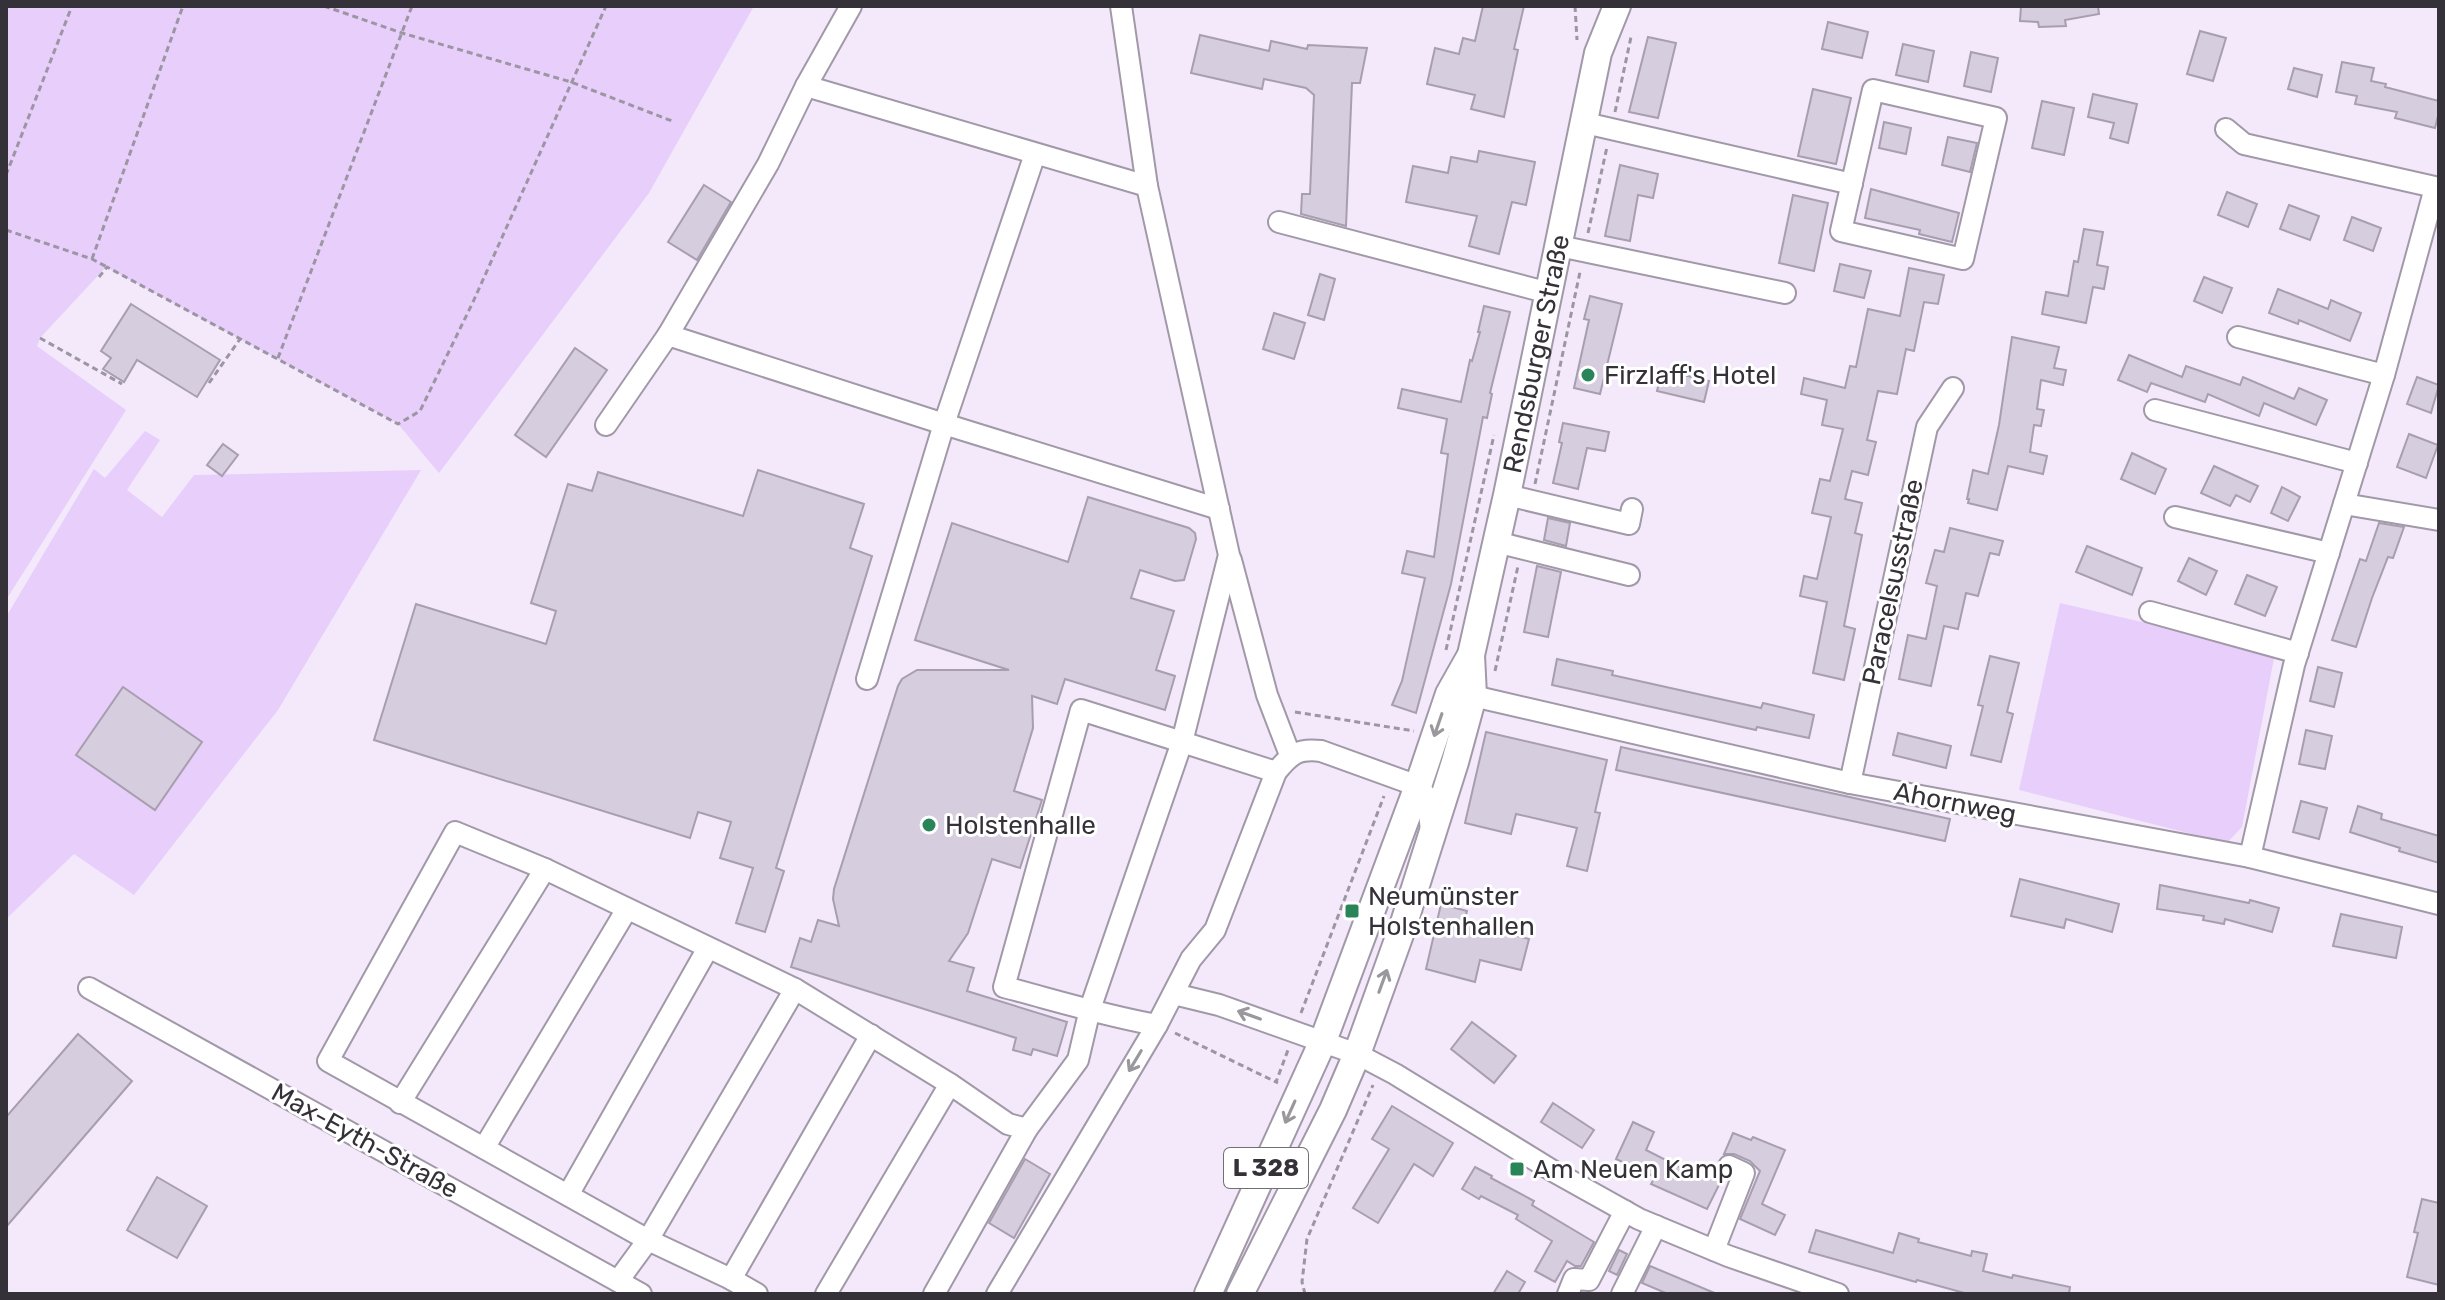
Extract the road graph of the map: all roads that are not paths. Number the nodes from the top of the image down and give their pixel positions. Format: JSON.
{"nodes":[{"id":1,"x":851,"y":6,"type":"edge"},
{"id":2,"x":1121,"y":6,"type":"edge"},
{"id":3,"x":1596,"y":6,"type":"edge"},
{"id":4,"x":1617,"y":6,"type":"edge"},
{"id":5,"x":1587,"y":53,"type":"junction"},
{"id":6,"x":806,"y":86,"type":"junction"},
{"id":7,"x":1585,"y":123,"type":"junction"},
{"id":8,"x":2226,"y":129,"type":"dead end"},
{"id":9,"x":1035,"y":154,"type":"junction"},
{"id":10,"x":1852,"y":184,"type":"junction"},
{"id":11,"x":1147,"y":186,"type":"junction"},
{"id":12,"x":2437,"y":188,"type":"edge"},
{"id":13,"x":1279,"y":222,"type":"dead end"},
{"id":14,"x":1559,"y":246,"type":"junction"},
{"id":15,"x":1549,"y":293,"type":"junction"},
{"id":16,"x":1785,"y":293,"type":"dead end"},
{"id":17,"x":668,"y":335,"type":"junction"},
{"id":18,"x":2238,"y":337,"type":"dead end"},
{"id":19,"x":2384,"y":375,"type":"junction"},
{"id":20,"x":1953,"y":388,"type":"dead end"},
{"id":21,"x":2155,"y":410,"type":"dead end"},
{"id":22,"x":944,"y":424,"type":"junction"},
{"id":23,"x":606,"y":425,"type":"dead end"},
{"id":24,"x":2357,"y":463,"type":"junction"},
{"id":25,"x":1507,"y":495,"type":"junction"},
{"id":26,"x":2344,"y":504,"type":"junction"},
{"id":27,"x":1219,"y":509,"type":"junction"},
{"id":28,"x":1632,"y":509,"type":"dead end"},
{"id":29,"x":2175,"y":517,"type":"dead end"},
{"id":30,"x":2439,"y":520,"type":"edge"},
{"id":31,"x":1496,"y":542,"type":"junction"},
{"id":32,"x":2329,"y":553,"type":"junction"},
{"id":33,"x":1229,"y":555,"type":"junction"},
{"id":34,"x":1629,"y":575,"type":"dead end"},
{"id":35,"x":2150,"y":612,"type":"dead end"},
{"id":36,"x":2298,"y":653,"type":"junction"},
{"id":37,"x":1471,"y":655,"type":"junction"},
{"id":38,"x":867,"y":679,"type":"dead end"},
{"id":39,"x":1473,"y":696,"type":"junction"},
{"id":40,"x":1182,"y":742,"type":"junction"},
{"id":41,"x":1290,"y":755,"type":"junction"},
{"id":42,"x":1455,"y":762,"type":"junction"},
{"id":43,"x":1276,"y":772,"type":"junction"},
{"id":44,"x":1850,"y":783,"type":"junction"},
{"id":45,"x":1418,"y":786,"type":"junction"},
{"id":46,"x":1432,"y":838,"type":"junction"},
{"id":47,"x":2250,"y":857,"type":"junction"},
{"id":48,"x":545,"y":869,"type":"junction"},
{"id":49,"x":2439,"y":904,"type":"edge"},
{"id":50,"x":627,"y":909,"type":"junction"},
{"id":51,"x":708,"y":948,"type":"junction"},
{"id":52,"x":89,"y":988,"type":"dead end"},
{"id":53,"x":795,"y":989,"type":"junction"},
{"id":54,"x":1174,"y":994,"type":"junction"},
{"id":55,"x":1090,"y":1009,"type":"junction"},
{"id":56,"x":1157,"y":1025,"type":"junction"},
{"id":57,"x":871,"y":1035,"type":"junction"},
{"id":58,"x":1323,"y":1041,"type":"junction"},
{"id":59,"x":1357,"y":1054,"type":"junction"},
{"id":60,"x":950,"y":1084,"type":"junction"},
{"id":61,"x":400,"y":1103,"type":"junction"},
{"id":62,"x":1027,"y":1129,"type":"junction"},
{"id":63,"x":484,"y":1148,"type":"junction"},
{"id":64,"x":1729,"y":1166,"type":"dead end"},
{"id":65,"x":568,"y":1195,"type":"junction"},
{"id":66,"x":1625,"y":1211,"type":"junction"},
{"id":67,"x":1656,"y":1226,"type":"junction"},
{"id":68,"x":648,"y":1240,"type":"junction"},
{"id":69,"x":1714,"y":1250,"type":"junction"},
{"id":70,"x":731,"y":1279,"type":"junction"},
{"id":71,"x":618,"y":1281,"type":"junction"},
{"id":72,"x":641,"y":1294,"type":"edge"},
{"id":73,"x":757,"y":1294,"type":"edge"},
{"id":74,"x":826,"y":1294,"type":"edge"},
{"id":75,"x":934,"y":1294,"type":"edge"},
{"id":76,"x":997,"y":1294,"type":"edge"},
{"id":77,"x":1208,"y":1294,"type":"edge"},
{"id":78,"x":1240,"y":1294,"type":"edge"},
{"id":79,"x":1568,"y":1294,"type":"edge"},
{"id":80,"x":1622,"y":1294,"type":"edge"},
{"id":81,"x":1838,"y":1294,"type":"edge"}],
"edges":[{"from":1,"to":6,"type":"street"},
{"from":2,"to":11,"type":"street"},
{"from":3,"to":5,"type":"main road","name":"Rendsburger Straße","number":"L 328"},
{"from":4,"to":5,"type":"main road","name":"Rendsburger Straße","number":"L 328"},
{"from":5,"to":7,"type":"main road","name":"Rendsburger Straße","number":"L 328"},
{"from":6,"to":9,"type":"street"},
{"from":6,"to":17,"type":"street"},
{"from":7,"to":10,"type":"street"},
{"from":7,"to":14,"type":"main road","name":"Rendsburger Straße","number":"L 328"},
{"from":8,"to":12,"type":"street"},
{"from":9,"to":11,"type":"street"},
{"from":9,"to":22,"type":"street"},
{"from":10,"to":10,"type":"street"},
{"from":11,"to":27,"type":"street"},
{"from":12,"to":19,"type":"street"},
{"from":13,"to":15,"type":"street"},
{"from":14,"to":15,"type":"main road","name":"Rendsburger Straße","number":"L 328"},
{"from":14,"to":16,"type":"street"},
{"from":15,"to":25,"type":"main road","name":"Rendsburger Straße","number":"L 328"},
{"from":17,"to":22,"type":"street"},
{"from":17,"to":23,"type":"street"},
{"from":18,"to":19,"type":"street"},
{"from":19,"to":24,"type":"street"},
{"from":20,"to":44,"type":"street","name":"Paracelsusstraße"},
{"from":21,"to":24,"type":"street"},
{"from":22,"to":27,"type":"street"},
{"from":22,"to":38,"type":"street"},
{"from":24,"to":26,"type":"street"},
{"from":25,"to":28,"type":"street"},
{"from":25,"to":31,"type":"main road","name":"Rendsburger Straße","number":"L 328"},
{"from":26,"to":30,"type":"street"},
{"from":26,"to":32,"type":"street"},
{"from":27,"to":33,"type":"street"},
{"from":29,"to":32,"type":"street"},
{"from":31,"to":34,"type":"street"},
{"from":31,"to":37,"type":"main road","name":"Rendsburger Straße","number":"L 328"},
{"from":32,"to":36,"type":"street"},
{"from":33,"to":40,"type":"street"},
{"from":33,"to":41,"type":"street"},
{"from":35,"to":36,"type":"street"},
{"from":36,"to":47,"type":"street"},
{"from":37,"to":39,"type":"main road","name":"Rendsburger Straße","number":"L 328"},
{"from":37,"to":45,"type":"main road","name":"Rendsburger Straße","number":"L 328","one_way":true},
{"from":39,"to":42,"type":"main road","name":"Rendsburger Straße","number":"L 328"},
{"from":39,"to":44,"type":"street","name":"Ahornweg"},
{"from":40,"to":43,"type":"street"},
{"from":40,"to":55,"type":"street"},
{"from":40,"to":55,"type":"street"},
{"from":41,"to":43,"type":"street"},
{"from":41,"to":45,"type":"street"},
{"from":42,"to":45,"type":"street"},
{"from":42,"to":46,"type":"main road","name":"Rendsburger Straße","number":"L 328"},
{"from":43,"to":54,"type":"street"},
{"from":44,"to":47,"type":"street","name":"Ahornweg"},
{"from":45,"to":46,"type":"street","name":"Rendsburger Straße"},
{"from":45,"to":58,"type":"main road","name":"Rendsburger Straße","number":"L 328"},
{"from":59,"to":46,"type":"main road","name":"Rendsburger Straße","number":"L 328","one_way":true},
{"from":47,"to":49,"type":"street","name":"Ahornweg"},
{"from":48,"to":50,"type":"street"},
{"from":48,"to":61,"type":"street"},
{"from":48,"to":61,"type":"street"},
{"from":50,"to":51,"type":"street"},
{"from":50,"to":63,"type":"street"},
{"from":51,"to":53,"type":"street"},
{"from":51,"to":65,"type":"street"},
{"from":52,"to":71,"type":"street","name":"Max-Eyth-Straße"},
{"from":53,"to":57,"type":"street"},
{"from":53,"to":68,"type":"street"},
{"from":54,"to":56,"type":"street"},
{"from":58,"to":54,"type":"street","one_way":true},
{"from":55,"to":56,"type":"street"},
{"from":55,"to":62,"type":"street"},
{"from":56,"to":76,"type":"street","one_way":true},
{"from":57,"to":60,"type":"street"},
{"from":57,"to":70,"type":"street"},
{"from":58,"to":59,"type":"street"},
{"from":58,"to":77,"type":"main road","number":"L 328","one_way":true},
{"from":59,"to":66,"type":"street"},
{"from":59,"to":78,"type":"main road","number":"L 328"},
{"from":60,"to":62,"type":"street"},
{"from":60,"to":74,"type":"street"},
{"from":61,"to":63,"type":"street"},
{"from":62,"to":75,"type":"street"},
{"from":63,"to":65,"type":"street"},
{"from":64,"to":69,"type":"street"},
{"from":65,"to":68,"type":"street"},
{"from":66,"to":67,"type":"street"},
{"from":66,"to":79,"type":"street"},
{"from":67,"to":69,"type":"street"},
{"from":67,"to":80,"type":"street"},
{"from":68,"to":70,"type":"street"},
{"from":68,"to":71,"type":"street"},
{"from":69,"to":81,"type":"street"},
{"from":70,"to":73,"type":"street"},
{"from":71,"to":72,"type":"street","name":"Max-Eyth-Straße"}]}
